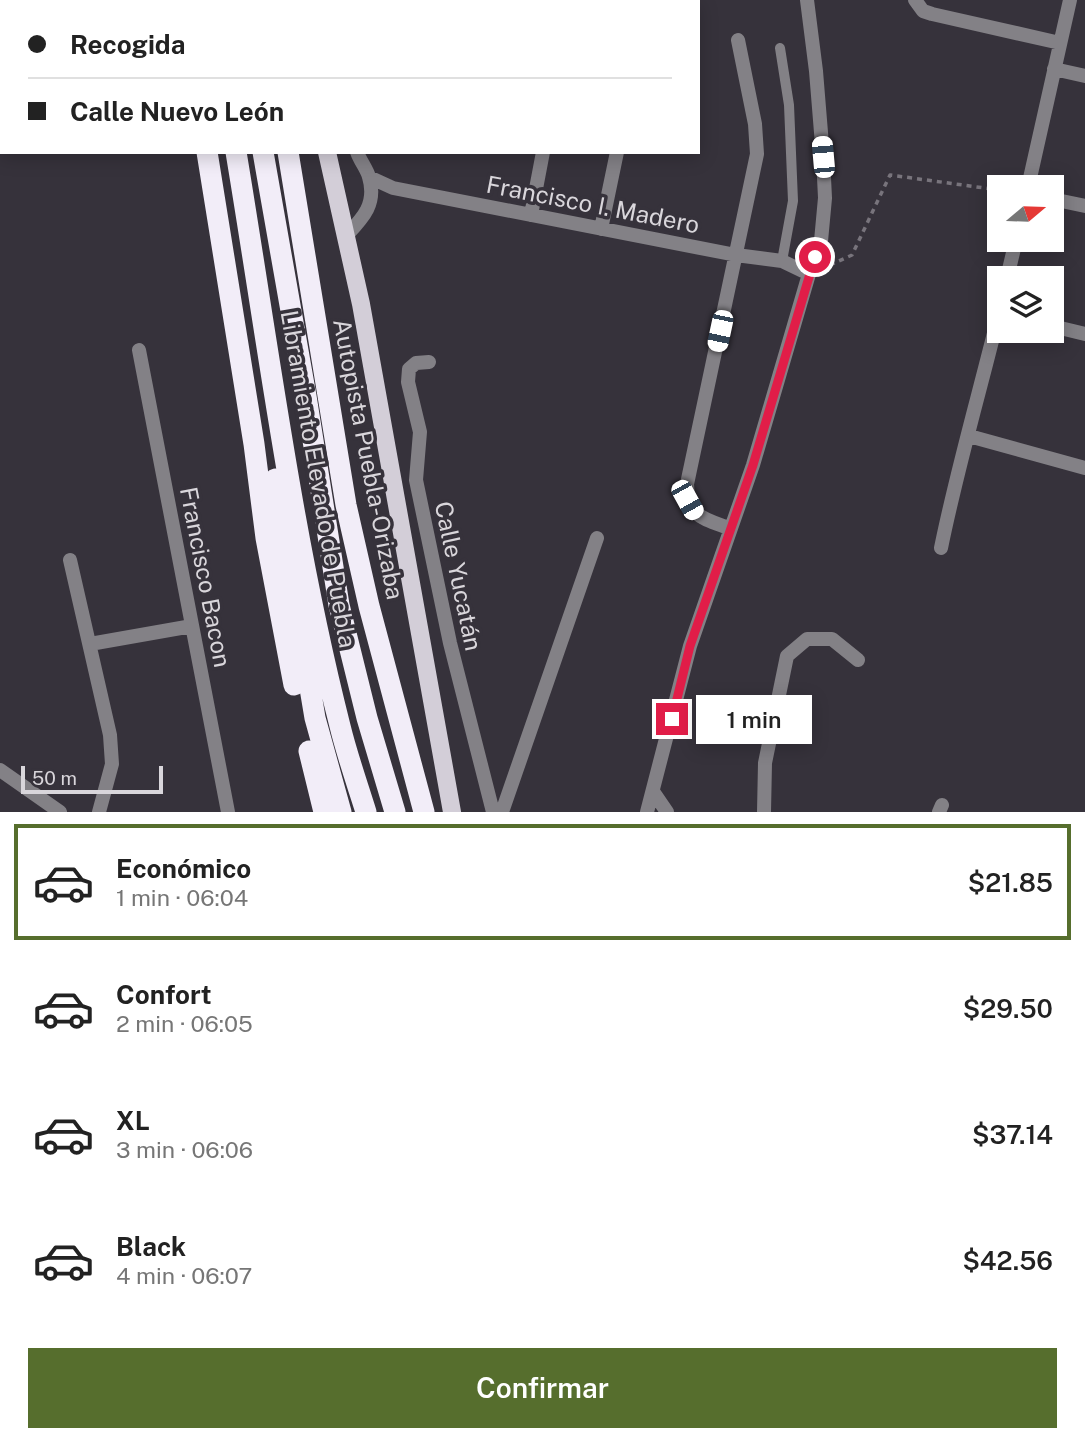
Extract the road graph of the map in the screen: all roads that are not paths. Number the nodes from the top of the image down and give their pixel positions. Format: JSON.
{"nodes":[{"id":1,"x":807,"y":0,"type":"edge"},
{"id":2,"x":915,"y":0,"type":"edge"},
{"id":3,"x":1070,"y":0,"type":"edge"},
{"id":4,"x":738,"y":40,"type":"dead end"},
{"id":5,"x":1060,"y":43,"type":"junction"},
{"id":6,"x":780,"y":48,"type":"dead end"},
{"id":7,"x":1054,"y":69,"type":"junction"},
{"id":8,"x":1085,"y":76,"type":"edge"},
{"id":9,"x":207,"y":154,"type":"edge"},
{"id":10,"x":223,"y":154,"type":"edge"},
{"id":11,"x":236,"y":154,"type":"edge"},
{"id":12,"x":263,"y":154,"type":"edge"},
{"id":13,"x":288,"y":154,"type":"edge"},
{"id":14,"x":327,"y":154,"type":"edge"},
{"id":15,"x":358,"y":154,"type":"edge"},
{"id":16,"x":543,"y":154,"type":"edge"},
{"id":17,"x":617,"y":154,"type":"edge"},
{"id":18,"x":1031,"y":175,"type":"edge"},
{"id":19,"x":369,"y":177,"type":"junction"},
{"id":20,"x":1064,"y":202,"type":"edge"},
{"id":21,"x":1085,"y":206,"type":"edge"},
{"id":22,"x":531,"y":215,"type":"junction"},
{"id":23,"x":601,"y":229,"type":"junction"},
{"id":24,"x":346,"y":236,"type":"junction"},
{"id":25,"x":736,"y":255,"type":"junction"},
{"id":26,"x":782,"y":261,"type":"junction"},
{"id":27,"x":808,"y":274,"type":"junction"},
{"id":28,"x":1064,"y":329,"type":"edge"},
{"id":29,"x":1085,"y":334,"type":"edge"},
{"id":30,"x":991,"y":343,"type":"edge"},
{"id":31,"x":139,"y":350,"type":"dead end"},
{"id":32,"x":429,"y":362,"type":"dead end"},
{"id":33,"x":968,"y":436,"type":"junction"},
{"id":34,"x":1085,"y":468,"type":"edge"},
{"id":35,"x":729,"y":528,"type":"junction"},
{"id":36,"x":597,"y":538,"type":"dead end"},
{"id":37,"x":941,"y":548,"type":"dead end"},
{"id":38,"x":71,"y":560,"type":"dead end"},
{"id":39,"x":192,"y":626,"type":"junction"},
{"id":40,"x":90,"y":644,"type":"junction"},
{"id":41,"x":858,"y":660,"type":"dead end"},
{"id":42,"x":0,"y":770,"type":"edge"},
{"id":43,"x":654,"y":793,"type":"junction"},
{"id":44,"x":60,"y":812,"type":"edge"},
{"id":45,"x":99,"y":812,"type":"edge"},
{"id":46,"x":228,"y":812,"type":"edge"},
{"id":47,"x":324,"y":812,"type":"edge"},
{"id":48,"x":341,"y":812,"type":"edge"},
{"id":49,"x":366,"y":812,"type":"edge"},
{"id":50,"x":395,"y":812,"type":"edge"},
{"id":51,"x":424,"y":812,"type":"edge"},
{"id":52,"x":452,"y":812,"type":"edge"},
{"id":53,"x":493,"y":812,"type":"edge"},
{"id":54,"x":502,"y":812,"type":"edge"},
{"id":55,"x":647,"y":812,"type":"edge"},
{"id":56,"x":667,"y":812,"type":"edge"},
{"id":57,"x":764,"y":812,"type":"edge"}],
"edges":[{"from":1,"to":27,"type":"street"},
{"from":2,"to":5,"type":"street"},
{"from":3,"to":5,"type":"street"},
{"from":4,"to":25,"type":"street"},
{"from":5,"to":7,"type":"street"},
{"from":6,"to":26,"type":"lane"},
{"from":7,"to":8,"type":"street"},
{"from":7,"to":18,"type":"street"},
{"from":9,"to":47,"type":"highway"},
{"from":10,"to":48,"type":"highway"},
{"from":11,"to":49,"type":"highway","name":"Libramiento Elevado de Puebla"},
{"from":12,"to":50,"type":"highway","name":"Libramiento Elevado de Puebla"},
{"from":13,"to":51,"type":"highway","name":"Autopista Puebla-Orizaba"},
{"from":14,"to":24,"type":"main road"},
{"from":15,"to":19,"type":"street"},
{"from":16,"to":22,"type":"street"},
{"from":17,"to":23,"type":"street"},
{"from":19,"to":22,"type":"street","name":"Francisco I. Madero"},
{"from":19,"to":24,"type":"street"},
{"from":20,"to":21,"type":"street"},
{"from":22,"to":23,"type":"street","name":"Francisco I. Madero"},
{"from":23,"to":25,"type":"street","name":"Francisco I. Madero"},
{"from":24,"to":52,"type":"main road"},
{"from":25,"to":26,"type":"street","name":"Francisco I. Madero"},
{"from":25,"to":35,"type":"street"},
{"from":26,"to":27,"type":"street","name":"Francisco I. Madero"},
{"from":27,"to":35,"type":"street"},
{"from":28,"to":29,"type":"street"},
{"from":30,"to":33,"type":"street"},
{"from":31,"to":39,"type":"street","name":"Francisco Bacon"},
{"from":32,"to":53,"type":"street","name":"Calle Yucatán"},
{"from":33,"to":34,"type":"street"},
{"from":33,"to":37,"type":"street"},
{"from":35,"to":43,"type":"street"},
{"from":36,"to":54,"type":"street"},
{"from":38,"to":40,"type":"street"},
{"from":39,"to":40,"type":"street"},
{"from":39,"to":46,"type":"street","name":"Francisco Bacon"},
{"from":40,"to":45,"type":"street"},
{"from":41,"to":57,"type":"street"},
{"from":42,"to":44,"type":"street"},
{"from":43,"to":55,"type":"street"},
{"from":43,"to":56,"type":"street"}]}
